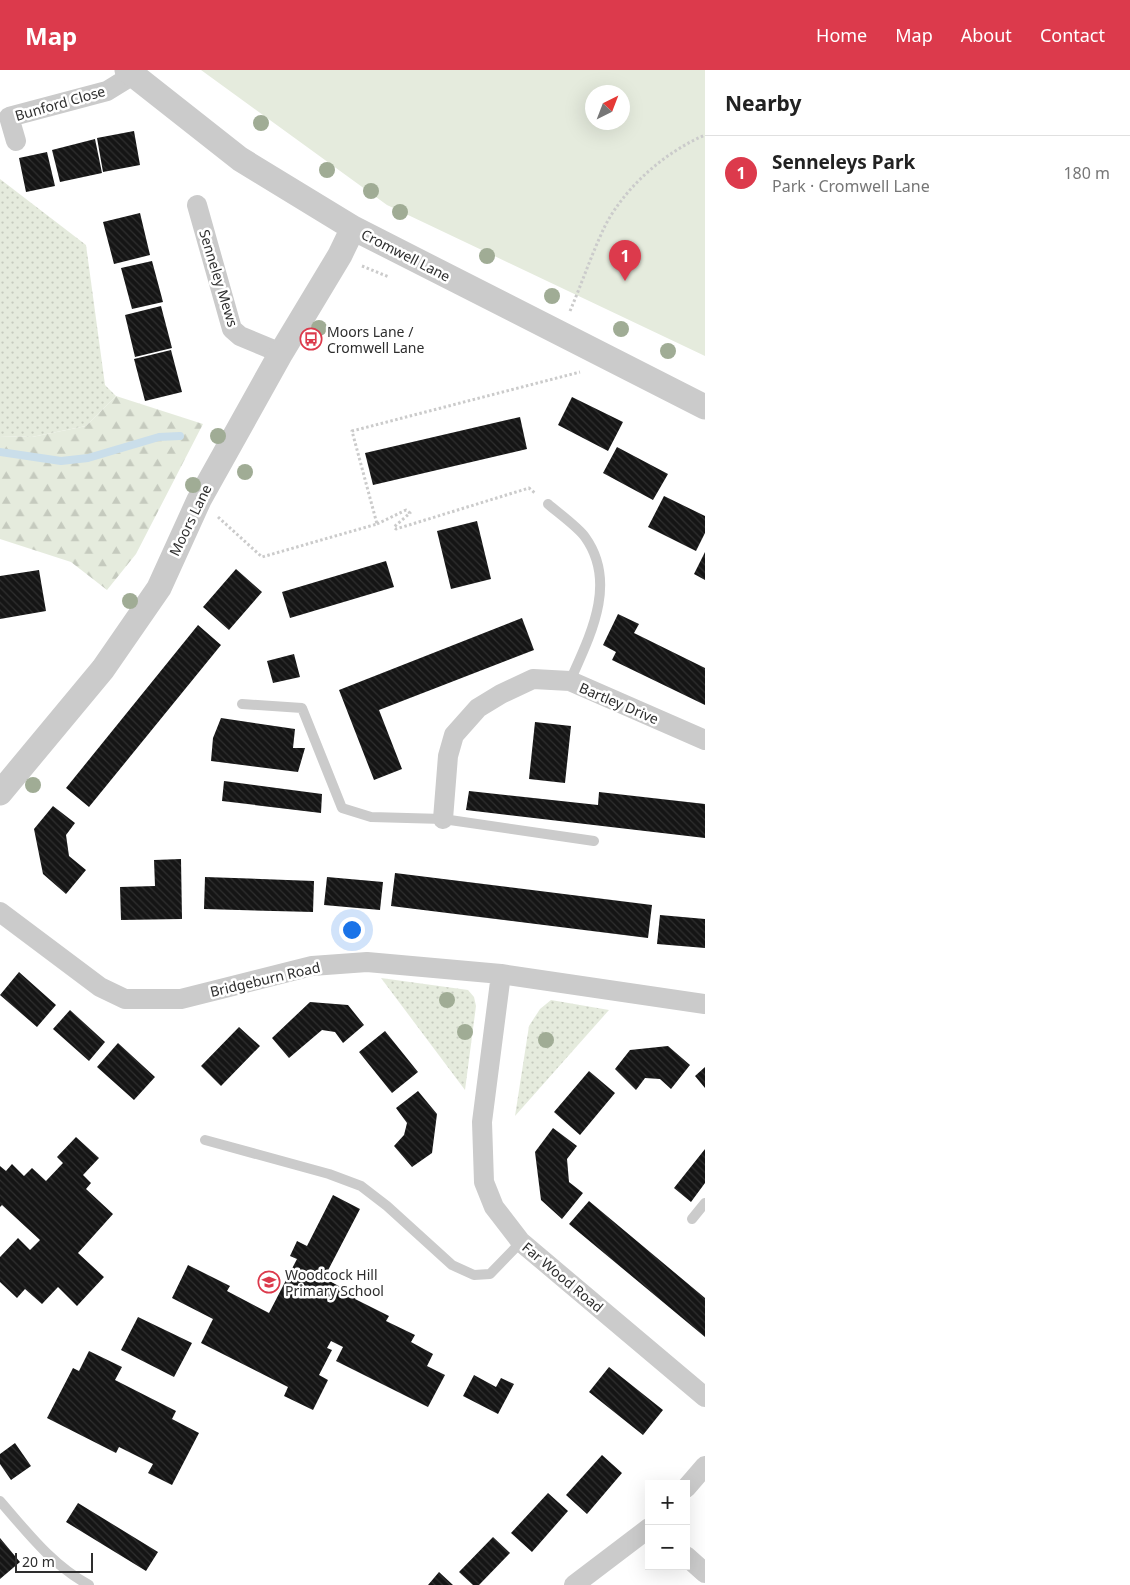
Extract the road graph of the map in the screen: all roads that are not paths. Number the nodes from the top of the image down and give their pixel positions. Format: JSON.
{"nodes":[{"id":1,"x":130,"y":73,"type":"edge"},
{"id":2,"x":16,"y":141,"type":"dead end"},
{"id":3,"x":197,"y":205,"type":"dead end"},
{"id":4,"x":353,"y":228,"type":"junction"},
{"id":5,"x":281,"y":353,"type":"junction"},
{"id":6,"x":705,"y":407,"type":"edge"},
{"id":7,"x":548,"y":504,"type":"road end"},
{"id":8,"x":570,"y":681,"type":"junction"},
{"id":9,"x":242,"y":704,"type":"dead end"},
{"id":10,"x":705,"y":740,"type":"edge"},
{"id":11,"x":0,"y":794,"type":"edge"},
{"id":12,"x":443,"y":819,"type":"junction"},
{"id":13,"x":594,"y":841,"type":"dead end"},
{"id":14,"x":0,"y":912,"type":"edge"},
{"id":15,"x":501,"y":974,"type":"junction"},
{"id":16,"x":705,"y":1004,"type":"edge"},
{"id":17,"x":205,"y":1140,"type":"dead end"},
{"id":18,"x":705,"y":1203,"type":"edge"},
{"id":19,"x":692,"y":1219,"type":"dead end"},
{"id":20,"x":521,"y":1242,"type":"junction"},
{"id":21,"x":705,"y":1396,"type":"edge"},
{"id":22,"x":705,"y":1466,"type":"edge"},
{"id":23,"x":690,"y":1483,"type":"edge"},
{"id":24,"x":0,"y":1501,"type":"edge"},
{"id":25,"x":645,"y":1531,"type":"edge"},
{"id":26,"x":690,"y":1560,"type":"edge"},
{"id":27,"x":705,"y":1573,"type":"edge"},
{"id":28,"x":89,"y":1585,"type":"edge"},
{"id":29,"x":574,"y":1585,"type":"edge"}],
"edges":[{"from":1,"to":2,"type":"street","name":"Bunford Close"},
{"from":1,"to":4,"type":"street","name":"Cromwell Lane"},
{"from":3,"to":5,"type":"street","name":"Senneley Mews"},
{"from":4,"to":5,"type":"street","name":"Moors Lane"},
{"from":4,"to":6,"type":"street","name":"Cromwell Lane"},
{"from":5,"to":11,"type":"street","name":"Moors Lane"},
{"from":7,"to":8,"type":"lane"},
{"from":8,"to":10,"type":"street","name":"Bartley Drive"},
{"from":8,"to":12,"type":"street","name":"Bartley Drive"},
{"from":9,"to":12,"type":"lane"},
{"from":12,"to":13,"type":"lane"},
{"from":14,"to":15,"type":"street","name":"Bridgeburn Road"},
{"from":15,"to":16,"type":"street","name":"Bridgeburn Road"},
{"from":15,"to":20,"type":"street","name":"Far Wood Road"},
{"from":17,"to":20,"type":"lane"},
{"from":18,"to":19,"type":"lane"},
{"from":20,"to":21,"type":"street","name":"Far Wood Road"},
{"from":22,"to":23,"type":"street"},
{"from":24,"to":28,"type":"lane"},
{"from":25,"to":29,"type":"street"},
{"from":26,"to":27,"type":"street"}]}
